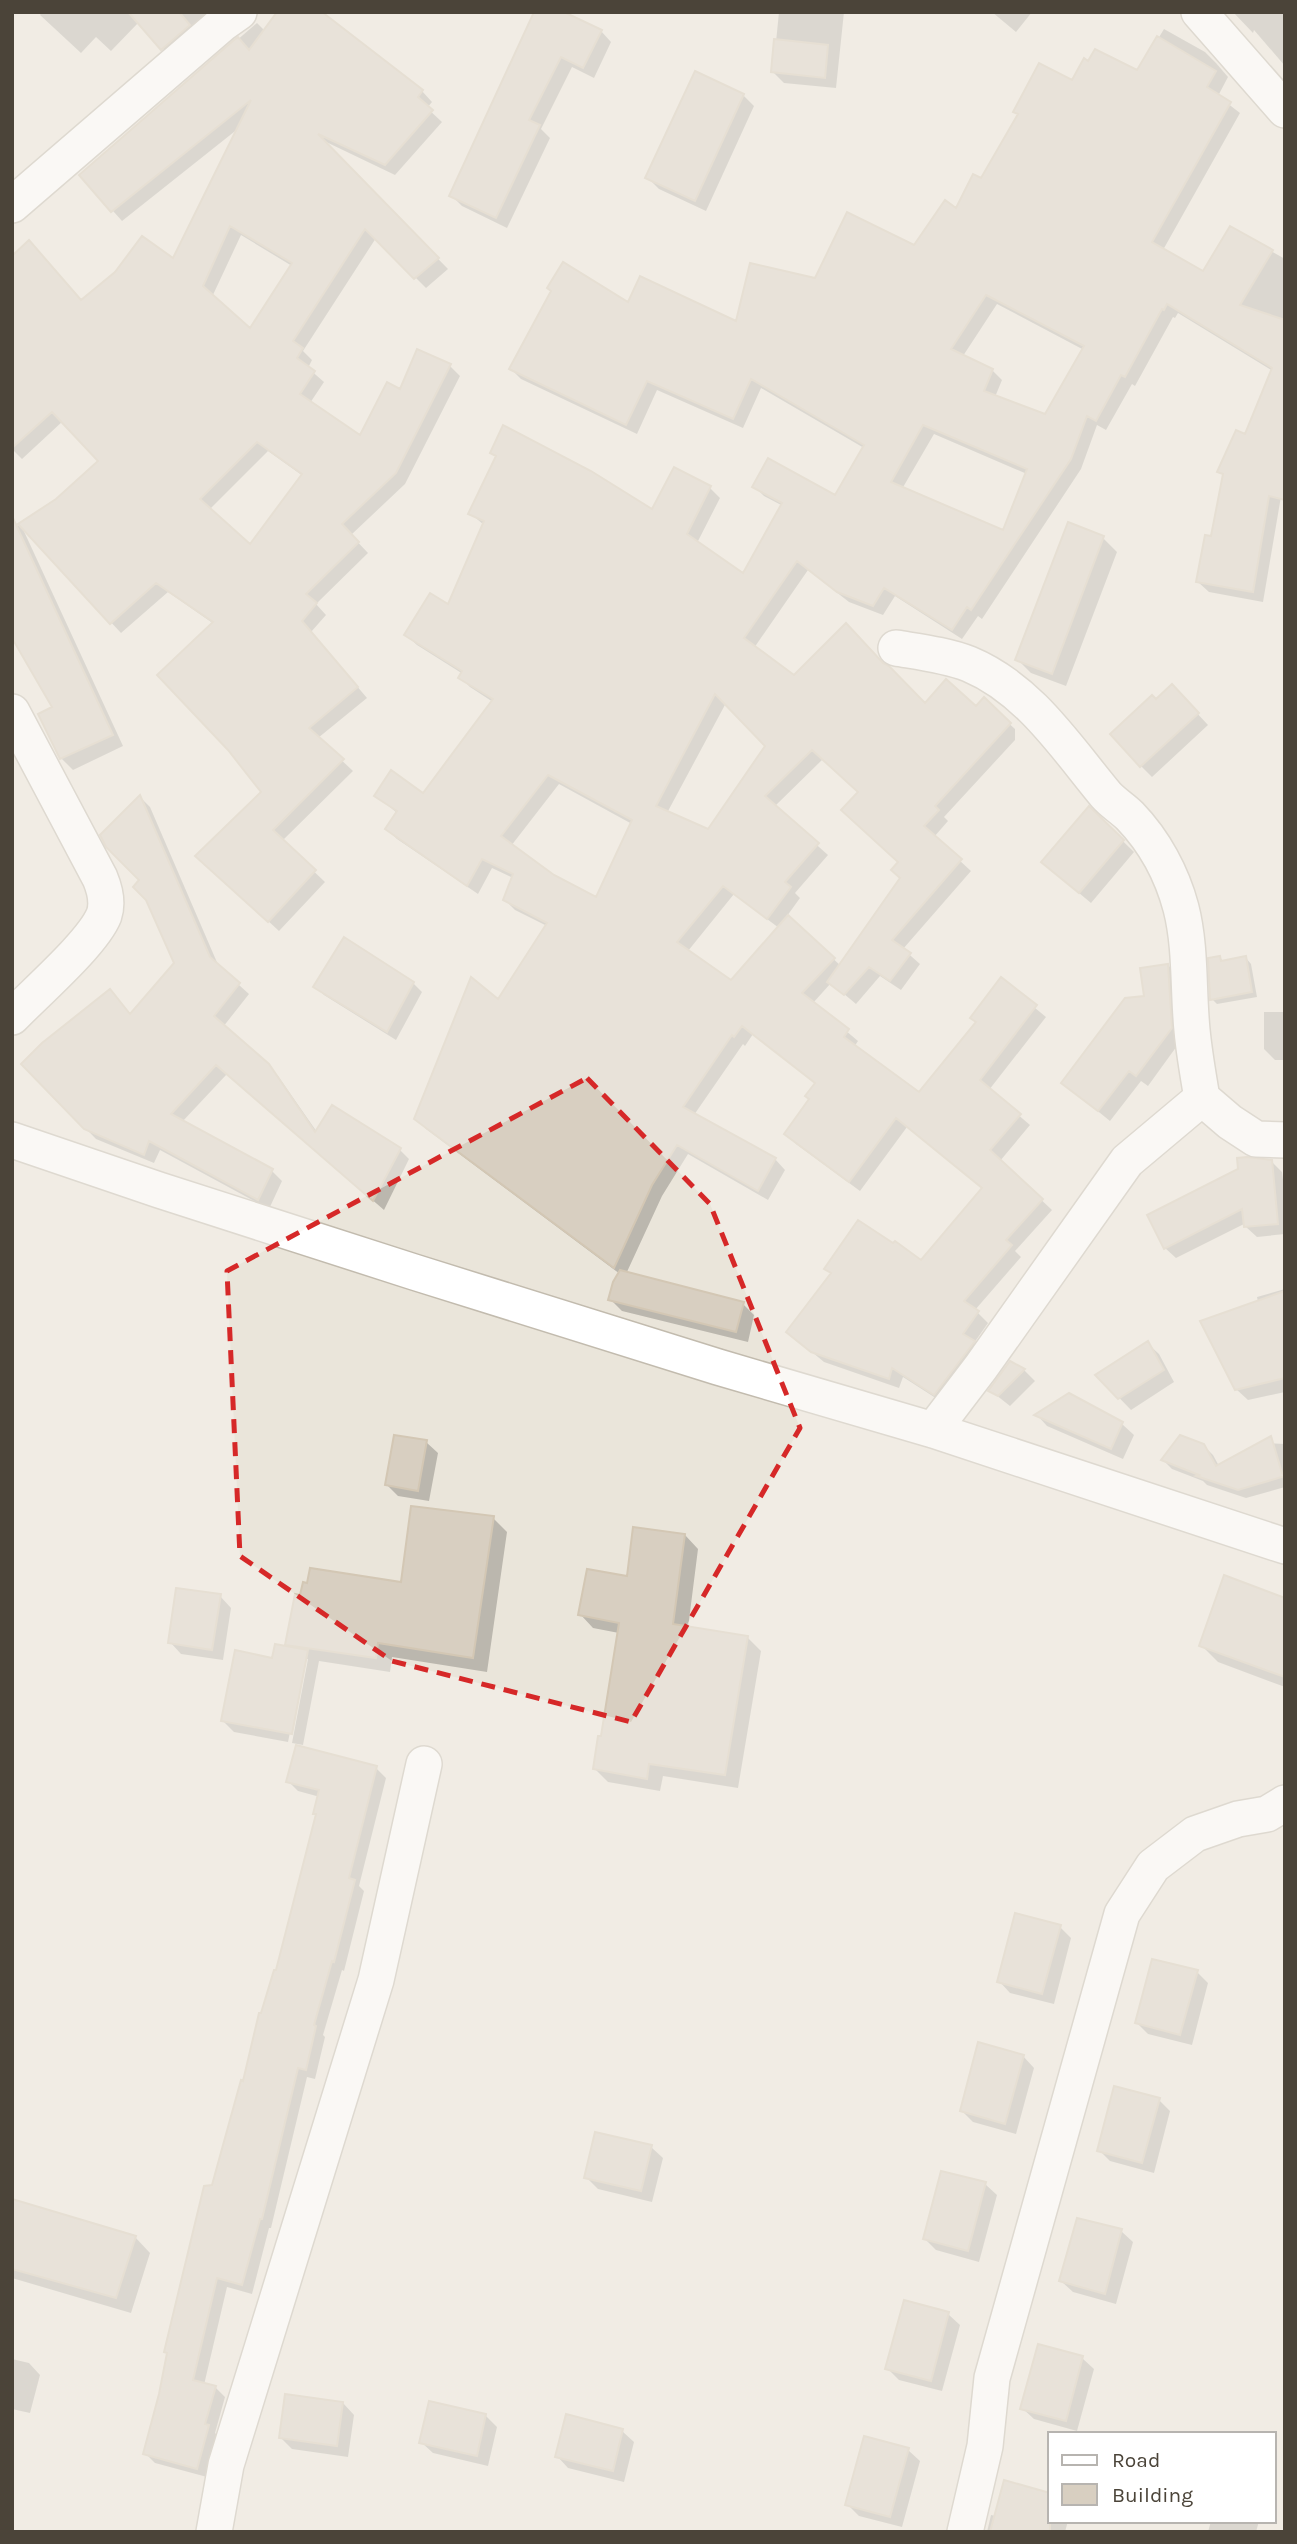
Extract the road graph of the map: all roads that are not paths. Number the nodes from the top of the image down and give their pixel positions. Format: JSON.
{"nodes":[{"id":1,"x":239,"y":12,"type":"edge"},
{"id":2,"x":1199,"y":12,"type":"edge"},
{"id":3,"x":1285,"y":110,"type":"edge"},
{"id":4,"x":12,"y":205,"type":"edge"},
{"id":5,"x":896,"y":648,"type":"dead end"},
{"id":6,"x":12,"y":712,"type":"edge"},
{"id":7,"x":12,"y":1017,"type":"edge"},
{"id":8,"x":1202,"y":1098,"type":"junction"},
{"id":9,"x":12,"y":1140,"type":"edge"},
{"id":10,"x":1285,"y":1140,"type":"edge"},
{"id":11,"x":933,"y":1430,"type":"junction"},
{"id":12,"x":1285,"y":1546,"type":"edge"},
{"id":13,"x":424,"y":1764,"type":"dead end"},
{"id":14,"x":1285,"y":1803,"type":"edge"},
{"id":15,"x":214,"y":2532,"type":"edge"},
{"id":16,"x":965,"y":2532,"type":"edge"}],
"edges":[{"from":1,"to":4,"type":"street"},
{"from":2,"to":3,"type":"street"},
{"from":5,"to":8,"type":"street"},
{"from":6,"to":7,"type":"street"},
{"from":8,"to":10,"type":"street"},
{"from":8,"to":11,"type":"street"},
{"from":9,"to":11,"type":"street"},
{"from":11,"to":12,"type":"street"},
{"from":13,"to":15,"type":"street"},
{"from":14,"to":16,"type":"street"}]}
